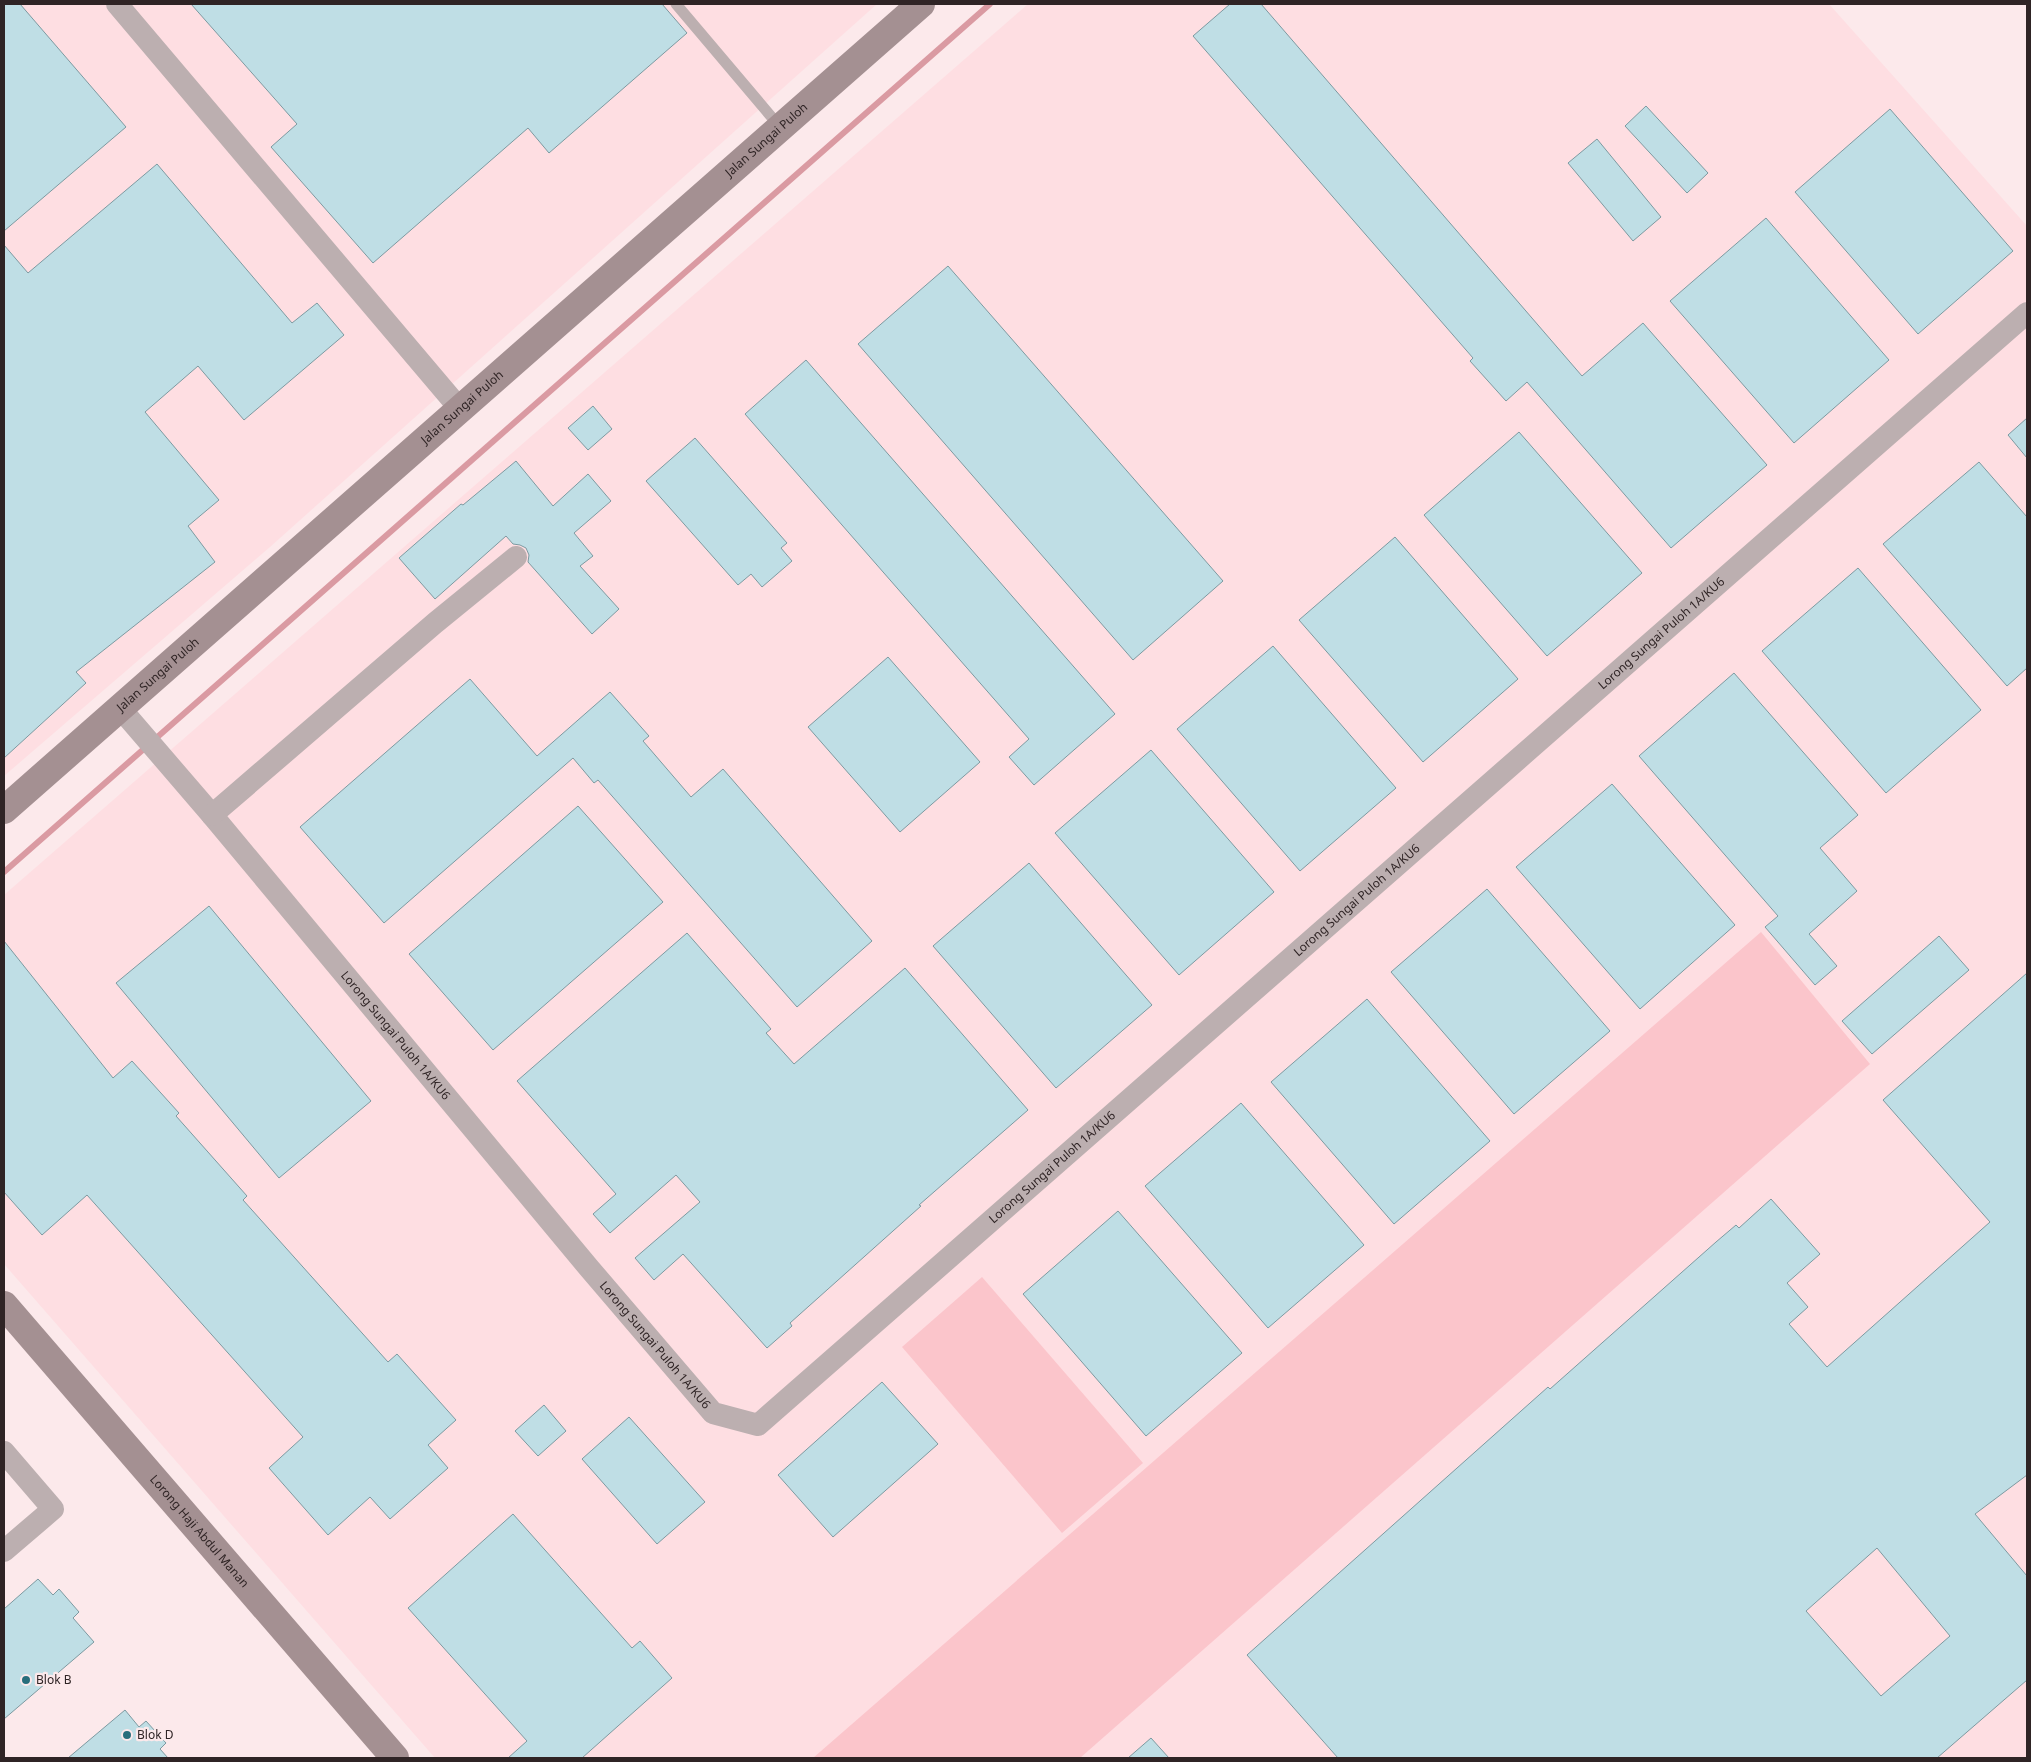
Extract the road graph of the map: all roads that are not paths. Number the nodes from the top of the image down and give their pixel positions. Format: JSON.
{"nodes":[{"id":1,"x":117,"y":4,"type":"edge"},
{"id":2,"x":676,"y":4,"type":"edge"},
{"id":3,"x":921,"y":4,"type":"edge"},
{"id":4,"x":780,"y":127,"type":"junction"},
{"id":5,"x":2027,"y":313,"type":"edge"},
{"id":6,"x":460,"y":409,"type":"junction"},
{"id":7,"x":516,"y":557,"type":"dead end"},
{"id":8,"x":129,"y":718,"type":"junction"},
{"id":9,"x":4,"y":810,"type":"edge"},
{"id":10,"x":212,"y":815,"type":"junction"},
{"id":11,"x":5,"y":1308,"type":"edge"},
{"id":12,"x":4,"y":1452,"type":"edge"},
{"id":13,"x":4,"y":1551,"type":"edge"},
{"id":14,"x":395,"y":1758,"type":"edge"}],
"edges":[{"from":1,"to":6,"type":"street"},
{"from":2,"to":4,"type":"lane"},
{"from":3,"to":4,"type":"street","name":"Jalan Sungai Puloh"},
{"from":4,"to":6,"type":"street","name":"Jalan Sungai Puloh"},
{"from":5,"to":10,"type":"street","name":"Lorong Sungai Puloh 1A/KU6"},
{"from":6,"to":8,"type":"street","name":"Jalan Sungai Puloh"},
{"from":7,"to":10,"type":"street"},
{"from":8,"to":9,"type":"street","name":"Jalan Sungai Puloh"},
{"from":8,"to":10,"type":"street","name":"Lorong Sungai Puloh 1A/KU6"},
{"from":11,"to":14,"type":"street","name":"Lorong Haji Abdul Manan"},
{"from":12,"to":13,"type":"street"}]}
